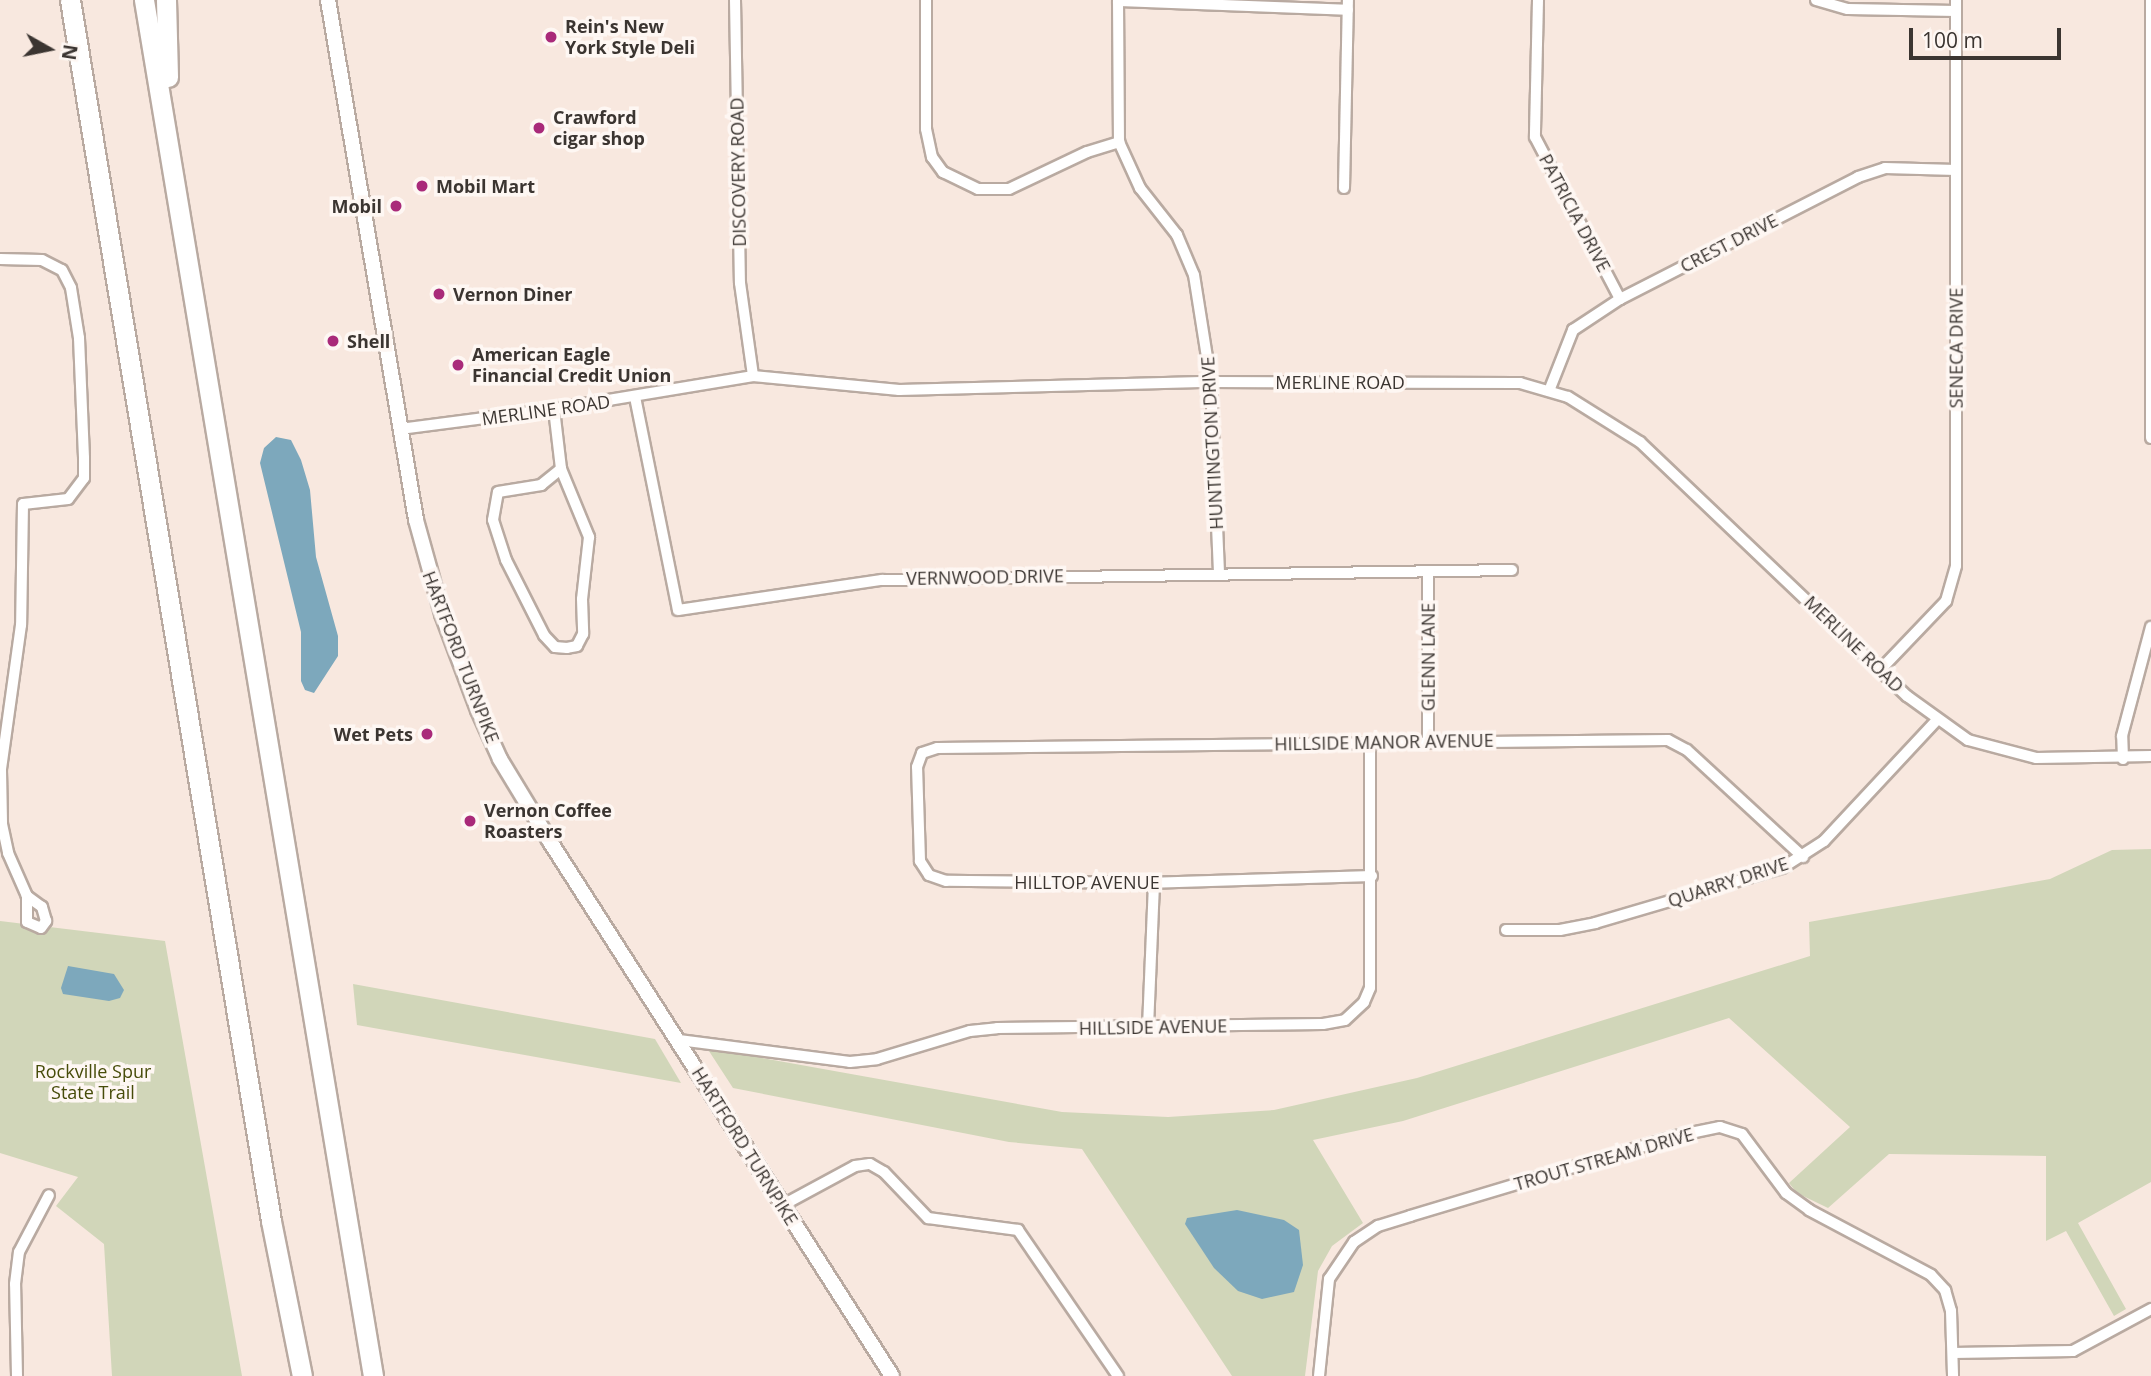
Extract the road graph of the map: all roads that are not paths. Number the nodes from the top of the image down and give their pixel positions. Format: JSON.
{"nodes":[{"id":1,"x":70,"y":0,"type":"edge"},
{"id":2,"x":144,"y":0,"type":"edge"},
{"id":3,"x":166,"y":0,"type":"edge"},
{"id":4,"x":328,"y":0,"type":"edge"},
{"id":5,"x":736,"y":0,"type":"edge"},
{"id":6,"x":926,"y":0,"type":"edge"},
{"id":7,"x":1538,"y":0,"type":"edge"},
{"id":8,"x":1816,"y":0,"type":"edge"},
{"id":9,"x":2151,"y":0,"type":"edge"},
{"id":10,"x":1118,"y":1,"type":"edge"},
{"id":11,"x":1348,"y":5,"type":"edge"},
{"id":12,"x":1956,"y":6,"type":"edge"},
{"id":13,"x":166,"y":137,"type":"junction"},
{"id":14,"x":1119,"y":142,"type":"junction"},
{"id":15,"x":1956,"y":170,"type":"junction"},
{"id":16,"x":1344,"y":188,"type":"dead end"},
{"id":17,"x":0,"y":259,"type":"edge"},
{"id":18,"x":1620,"y":299,"type":"junction"},
{"id":19,"x":753,"y":376,"type":"junction"},
{"id":20,"x":1211,"y":382,"type":"junction"},
{"id":21,"x":1549,"y":391,"type":"junction"},
{"id":22,"x":635,"y":397,"type":"junction"},
{"id":23,"x":554,"y":409,"type":"junction"},
{"id":24,"x":400,"y":429,"type":"junction"},
{"id":25,"x":2151,"y":438,"type":"edge"},
{"id":26,"x":561,"y":469,"type":"junction"},
{"id":27,"x":1512,"y":570,"type":"dead end"},
{"id":28,"x":1219,"y":572,"type":"junction"},
{"id":29,"x":1428,"y":572,"type":"junction"},
{"id":30,"x":2151,"y":627,"type":"edge"},
{"id":31,"x":1882,"y":668,"type":"junction"},
{"id":32,"x":1936,"y":721,"type":"junction"},
{"id":33,"x":1428,"y":741,"type":"junction"},
{"id":34,"x":1370,"y":742,"type":"junction"},
{"id":35,"x":922,"y":753,"type":"joint"},
{"id":36,"x":2151,"y":757,"type":"edge"},
{"id":37,"x":2123,"y":759,"type":"junction"},
{"id":38,"x":1803,"y":857,"type":"junction"},
{"id":39,"x":1372,"y":876,"type":"junction"},
{"id":40,"x":1154,"y":883,"type":"junction"},
{"id":41,"x":27,"y":896,"type":"dead end"},
{"id":42,"x":1506,"y":930,"type":"dead end"},
{"id":43,"x":1148,"y":1027,"type":"junction"},
{"id":44,"x":679,"y":1040,"type":"junction"},
{"id":45,"x":49,"y":1195,"type":"dead end"},
{"id":46,"x":783,"y":1205,"type":"junction"},
{"id":47,"x":2151,"y":1309,"type":"edge"},
{"id":48,"x":1953,"y":1353,"type":"junction"},
{"id":49,"x":18,"y":1376,"type":"edge"},
{"id":50,"x":302,"y":1376,"type":"edge"},
{"id":51,"x":373,"y":1376,"type":"edge"},
{"id":52,"x":892,"y":1376,"type":"edge"},
{"id":53,"x":1118,"y":1376,"type":"edge"},
{"id":54,"x":1319,"y":1376,"type":"edge"},
{"id":55,"x":1952,"y":1376,"type":"edge"}],
"edges":[{"from":1,"to":50,"type":"highway"},
{"from":2,"to":13,"type":"highway"},
{"from":3,"to":13,"type":"highway"},
{"from":4,"to":24,"type":"main road","name":"HARTFORD TURNPIKE"},
{"from":5,"to":19,"type":"street","name":"DISCOVERY ROAD"},
{"from":6,"to":14,"type":"street"},
{"from":7,"to":18,"type":"street","name":"PATRICIA DRIVE"},
{"from":8,"to":12,"type":"street"},
{"from":9,"to":25,"type":"street"},
{"from":10,"to":11,"type":"street"},
{"from":10,"to":14,"type":"street","name":"HUNTINGTON DRIVE"},
{"from":11,"to":16,"type":"street"},
{"from":12,"to":15,"type":"street","name":"SENECA DRIVE"},
{"from":13,"to":51,"type":"highway"},
{"from":14,"to":20,"type":"street","name":"HUNTINGTON DRIVE"},
{"from":15,"to":18,"type":"street","name":"CREST DRIVE"},
{"from":15,"to":31,"type":"street","name":"SENECA DRIVE"},
{"from":17,"to":41,"type":"street"},
{"from":18,"to":21,"type":"street","name":"CREST DRIVE"},
{"from":19,"to":20,"type":"street","name":"MERLINE ROAD"},
{"from":19,"to":22,"type":"street","name":"MERLINE ROAD"},
{"from":20,"to":21,"type":"street","name":"MERLINE ROAD"},
{"from":20,"to":28,"type":"street","name":"HUNTINGTON DRIVE"},
{"from":21,"to":31,"type":"street","name":"MERLINE ROAD"},
{"from":22,"to":23,"type":"street","name":"MERLINE ROAD"},
{"from":22,"to":28,"type":"street","name":"VERNWOOD DRIVE"},
{"from":23,"to":24,"type":"street","name":"MERLINE ROAD"},
{"from":23,"to":26,"type":"street"},
{"from":24,"to":44,"type":"main road","name":"HARTFORD TURNPIKE"},
{"from":26,"to":26,"type":"street"},
{"from":27,"to":29,"type":"street","name":"VERNWOOD DRIVE"},
{"from":28,"to":29,"type":"street","name":"VERNWOOD DRIVE"},
{"from":29,"to":33,"type":"street","name":"GLENN LANE"},
{"from":30,"to":37,"type":"street"},
{"from":31,"to":32,"type":"street","name":"MERLINE ROAD"},
{"from":32,"to":37,"type":"street","name":"MERLINE ROAD"},
{"from":32,"to":38,"type":"street","name":"QUARRY DRIVE"},
{"from":33,"to":34,"type":"street","name":"HILLSIDE MANOR AVENUE"},
{"from":33,"to":38,"type":"street","name":"HILLSIDE MANOR AVENUE"},
{"from":34,"to":35,"type":"street","name":"HILLSIDE MANOR AVENUE"},
{"from":34,"to":39,"type":"street","name":"HILLSIDE AVENUE"},
{"from":35,"to":40,"type":"street","name":"HILLTOP AVENUE"},
{"from":36,"to":37,"type":"street","name":"MERLINE ROAD"},
{"from":38,"to":42,"type":"street","name":"QUARRY DRIVE"},
{"from":39,"to":40,"type":"street","name":"HILLTOP AVENUE"},
{"from":39,"to":43,"type":"street","name":"HILLSIDE AVENUE"},
{"from":40,"to":43,"type":"street"},
{"from":43,"to":44,"type":"street","name":"HILLSIDE AVENUE"},
{"from":44,"to":46,"type":"main road","name":"HARTFORD TURNPIKE"},
{"from":45,"to":49,"type":"street"},
{"from":46,"to":52,"type":"main road","name":"HARTFORD TURNPIKE"},
{"from":46,"to":53,"type":"street"},
{"from":47,"to":48,"type":"street"},
{"from":48,"to":54,"type":"street","name":"TROUT STREAM DRIVE"},
{"from":48,"to":55,"type":"street","name":"TROUT STREAM DRIVE"}]}
